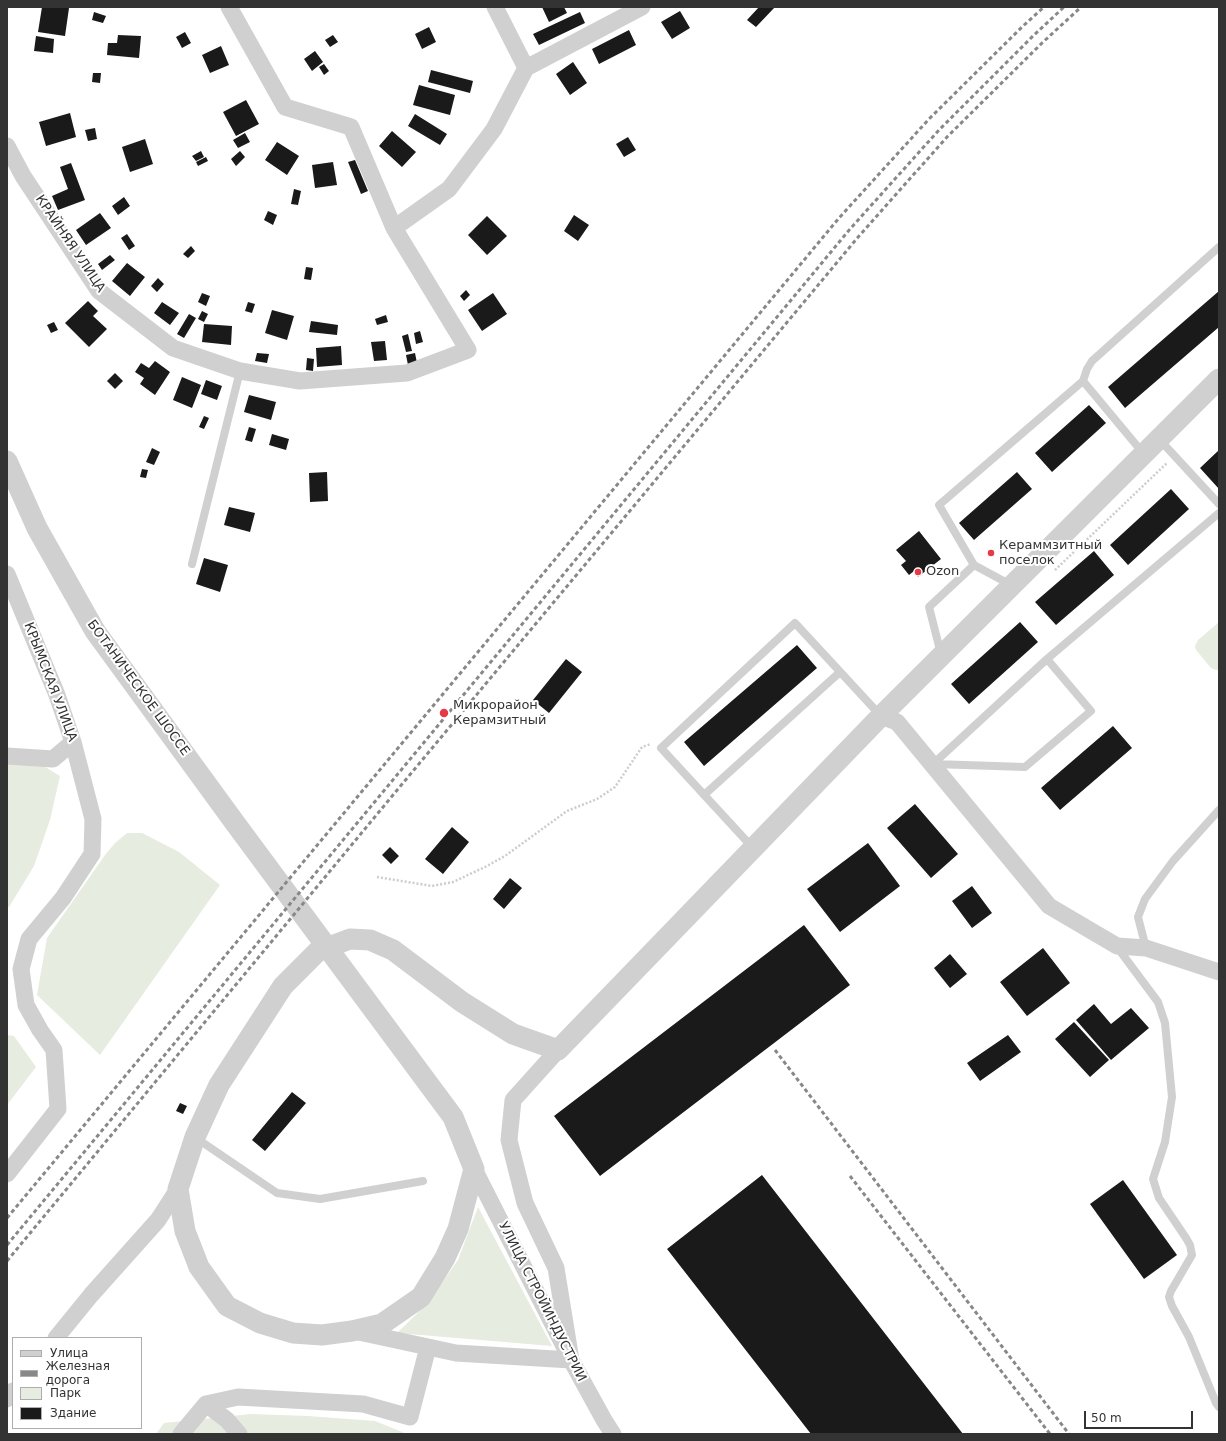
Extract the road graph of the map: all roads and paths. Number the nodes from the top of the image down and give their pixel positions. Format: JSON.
{"nodes":[{"id":1,"x":229,"y":7,"type":"edge"},
{"id":2,"x":495,"y":7,"type":"edge"},
{"id":3,"x":642,"y":7,"type":"edge"},
{"id":4,"x":526,"y":68,"type":"junction"},
{"id":5,"x":7,"y":146,"type":"edge"},
{"id":6,"x":394,"y":228,"type":"junction"},
{"id":7,"x":1219,"y":247,"type":"edge"},
{"id":8,"x":240,"y":371,"type":"junction"},
{"id":9,"x":1219,"y":379,"type":"edge"},
{"id":10,"x":1083,"y":381,"type":"junction"},
{"id":11,"x":1159,"y":439,"type":"junction"},
{"id":12,"x":1144,"y":454,"type":"junction"},
{"id":13,"x":7,"y":461,"type":"edge"},
{"id":14,"x":1219,"y":504,"type":"edge"},
{"id":15,"x":1219,"y":513,"type":"edge"},
{"id":16,"x":192,"y":564,"type":"dead end"},
{"id":17,"x":974,"y":565,"type":"junction"},
{"id":18,"x":7,"y":574,"type":"edge"},
{"id":19,"x":1012,"y":585,"type":"junction"},
{"id":20,"x":942,"y":655,"type":"junction"},
{"id":21,"x":1047,"y":659,"type":"junction"},
{"id":22,"x":840,"y":672,"type":"junction"},
{"id":23,"x":881,"y":716,"type":"junction"},
{"id":24,"x":73,"y":742,"type":"junction"},
{"id":25,"x":661,"y":748,"type":"junction"},
{"id":26,"x":7,"y":756,"type":"edge"},
{"id":27,"x":933,"y":764,"type":"junction"},
{"id":28,"x":704,"y":795,"type":"junction"},
{"id":29,"x":1219,"y":810,"type":"edge"},
{"id":30,"x":753,"y":848,"type":"junction"},
{"id":31,"x":377,"y":877,"type":"dead end"},
{"id":32,"x":1117,"y":946,"type":"junction"},
{"id":33,"x":1146,"y":948,"type":"junction"},
{"id":34,"x":1219,"y":972,"type":"edge"},
{"id":35,"x":558,"y":1050,"type":"junction"},
{"id":36,"x":195,"y":1137,"type":"junction"},
{"id":37,"x":474,"y":1169,"type":"junction"},
{"id":38,"x":7,"y":1174,"type":"edge"},
{"id":39,"x":422,"y":1181,"type":"dead end"},
{"id":40,"x":178,"y":1189,"type":"junction"},
{"id":41,"x":352,"y":1331,"type":"junction"},
{"id":42,"x":57,"y":1337,"type":"edge"},
{"id":43,"x":428,"y":1347,"type":"junction"},
{"id":44,"x":571,"y":1360,"type":"junction"},
{"id":45,"x":206,"y":1404,"type":"junction"},
{"id":46,"x":1219,"y":1407,"type":"edge"},
{"id":47,"x":181,"y":1434,"type":"edge"},
{"id":48,"x":239,"y":1434,"type":"edge"},
{"id":49,"x":613,"y":1434,"type":"edge"}],
"edges":[{"from":1,"to":6,"type":"street"},
{"from":2,"to":4,"type":"street"},
{"from":3,"to":4,"type":"street"},
{"from":4,"to":6,"type":"street"},
{"from":5,"to":8,"type":"street","name":"КРАЙНЯЯ УЛИЦА"},
{"from":6,"to":8,"type":"street","name":"КРАЙНЯЯ УЛИЦА"},
{"from":7,"to":10,"type":"lane"},
{"from":8,"to":16,"type":"lane"},
{"from":9,"to":11,"type":"street"},
{"from":10,"to":12,"type":"lane"},
{"from":10,"to":17,"type":"lane"},
{"from":11,"to":12,"type":"street"},
{"from":11,"to":14,"type":"lane"},
{"from":12,"to":19,"type":"street"},
{"from":13,"to":37,"type":"street","name":"БОТАНИЧЕСКОЕ ШОССЕ"},
{"from":15,"to":21,"type":"lane"},
{"from":17,"to":19,"type":"lane"},
{"from":17,"to":20,"type":"lane"},
{"from":18,"to":24,"type":"street","name":"КРЫМСКАЯ УЛИЦА"},
{"from":19,"to":20,"type":"street"},
{"from":20,"to":23,"type":"street"},
{"from":21,"to":27,"type":"lane"},
{"from":21,"to":27,"type":"lane"},
{"from":22,"to":23,"type":"lane"},
{"from":22,"to":25,"type":"lane"},
{"from":22,"to":28,"type":"lane"},
{"from":23,"to":27,"type":"street"},
{"from":23,"to":30,"type":"street"},
{"from":24,"to":26,"type":"street"},
{"from":24,"to":38,"type":"street","name":"КРЫМСКАЯ УЛИЦА"},
{"from":25,"to":28,"type":"lane"},
{"from":25,"to":31,"type":"path"},
{"from":27,"to":32,"type":"street"},
{"from":28,"to":30,"type":"lane"},
{"from":29,"to":33,"type":"lane"},
{"from":30,"to":35,"type":"street"},
{"from":32,"to":33,"type":"street"},
{"from":32,"to":46,"type":"lane"},
{"from":33,"to":34,"type":"street"},
{"from":35,"to":36,"type":"street"},
{"from":35,"to":44,"type":"street"},
{"from":36,"to":39,"type":"lane"},
{"from":36,"to":40,"type":"street"},
{"from":37,"to":41,"type":"street"},
{"from":37,"to":44,"type":"street","name":"УЛИЦА СТРОЙИНДУСТРИИ"},
{"from":40,"to":41,"type":"street"},
{"from":40,"to":42,"type":"street"},
{"from":41,"to":43,"type":"street"},
{"from":43,"to":44,"type":"street"},
{"from":43,"to":45,"type":"street"},
{"from":44,"to":49,"type":"street","name":"УЛИЦА СТРОЙИНДУСТРИИ"},
{"from":45,"to":47,"type":"street"},
{"from":45,"to":48,"type":"street"}]}
